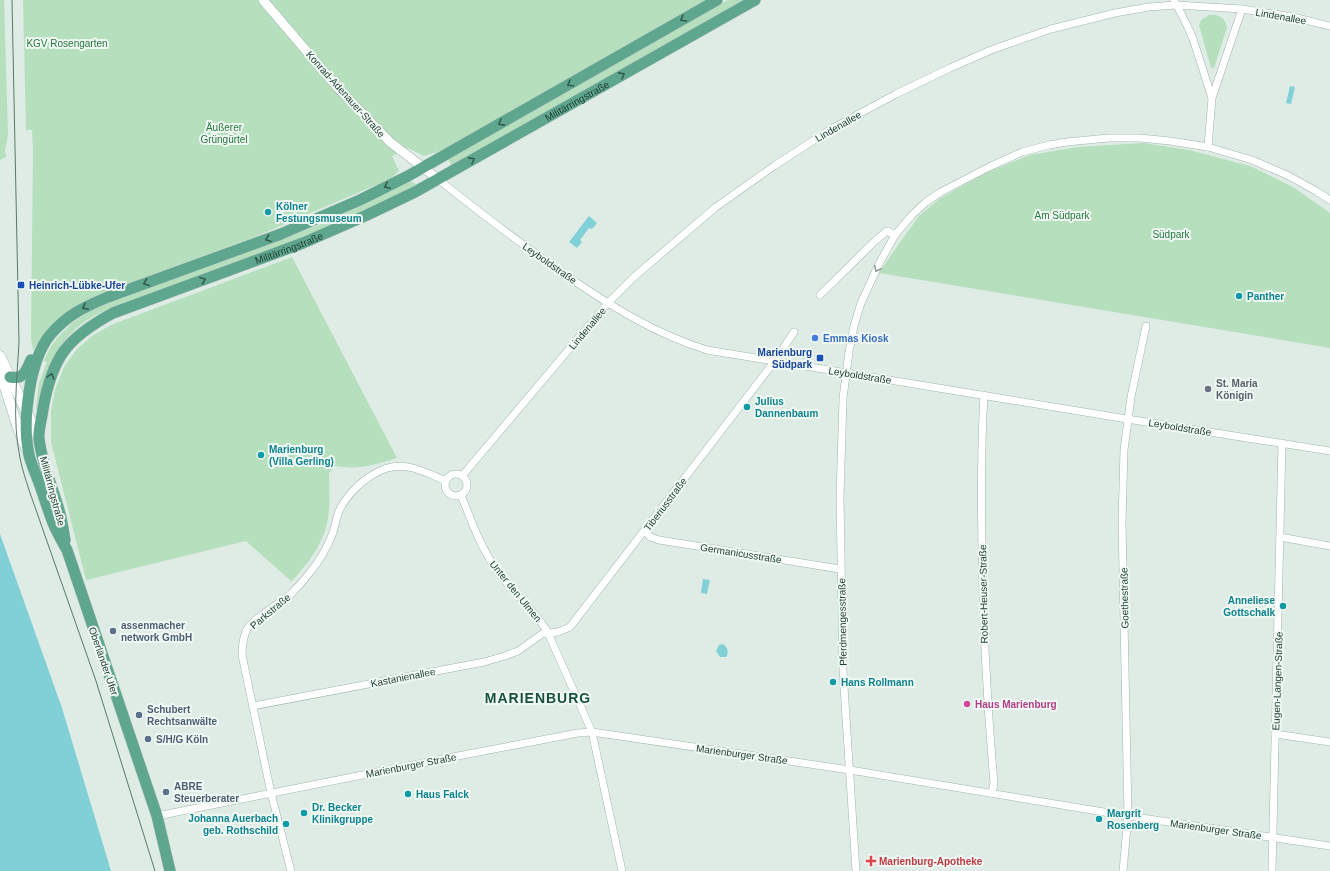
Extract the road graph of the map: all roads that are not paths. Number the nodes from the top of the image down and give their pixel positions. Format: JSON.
{"nodes":[{"id":1,"x":263,"y":0,"type":"edge"},
{"id":2,"x":717,"y":0,"type":"edge"},
{"id":3,"x":755,"y":0,"type":"edge"},
{"id":4,"x":1175,"y":2,"type":"edge"},
{"id":5,"x":1242,"y":9,"type":"junction"},
{"id":6,"x":1330,"y":26,"type":"edge"},
{"id":7,"x":1212,"y":98,"type":"junction"},
{"id":8,"x":1208,"y":147,"type":"junction"},
{"id":9,"x":422,"y":168,"type":"junction"},
{"id":10,"x":438,"y":179,"type":"junction"},
{"id":11,"x":1330,"y":200,"type":"edge"},
{"id":12,"x":895,"y":235,"type":"junction"},
{"id":13,"x":820,"y":295,"type":"dead end"},
{"id":14,"x":608,"y":303,"type":"junction"},
{"id":15,"x":1146,"y":326,"type":"dead end"},
{"id":16,"x":794,"y":332,"type":"dead end"},
{"id":17,"x":42,"y":348,"type":"junction"},
{"id":18,"x":0,"y":356,"type":"edge"},
{"id":19,"x":774,"y":362,"type":"junction"},
{"id":20,"x":0,"y":372,"type":"edge"},
{"id":21,"x":847,"y":372,"type":"junction"},
{"id":22,"x":10,"y":377,"type":"junction"},
{"id":23,"x":984,"y":395,"type":"junction"},
{"id":24,"x":28,"y":412,"type":"junction"},
{"id":25,"x":1128,"y":419,"type":"junction"},
{"id":26,"x":39,"y":438,"type":"junction"},
{"id":27,"x":1282,"y":443,"type":"junction"},
{"id":28,"x":1330,"y":451,"type":"edge"},
{"id":29,"x":29,"y":455,"type":"junction"},
{"id":30,"x":462,"y":476,"type":"junction"},
{"id":31,"x":446,"y":481,"type":"junction"},
{"id":32,"x":461,"y":495,"type":"junction"},
{"id":33,"x":644,"y":531,"type":"junction"},
{"id":34,"x":1280,"y":537,"type":"junction"},
{"id":35,"x":1330,"y":546,"type":"edge"},
{"id":36,"x":67,"y":550,"type":"junction"},
{"id":37,"x":840,"y":569,"type":"junction"},
{"id":38,"x":548,"y":633,"type":"junction"},
{"id":39,"x":252,"y":706,"type":"junction"},
{"id":40,"x":592,"y":732,"type":"junction"},
{"id":41,"x":1275,"y":734,"type":"junction"},
{"id":42,"x":1330,"y":742,"type":"edge"},
{"id":43,"x":850,"y":770,"type":"junction"},
{"id":44,"x":271,"y":793,"type":"junction"},
{"id":45,"x":992,"y":793,"type":"junction"},
{"id":46,"x":157,"y":816,"type":"junction"},
{"id":47,"x":1128,"y":816,"type":"junction"},
{"id":48,"x":1273,"y":837,"type":"junction"},
{"id":49,"x":1330,"y":846,"type":"edge"},
{"id":50,"x":170,"y":871,"type":"edge"},
{"id":51,"x":291,"y":871,"type":"edge"},
{"id":52,"x":622,"y":871,"type":"edge"},
{"id":53,"x":856,"y":871,"type":"edge"},
{"id":54,"x":1123,"y":871,"type":"edge"},
{"id":55,"x":1272,"y":871,"type":"edge"}],
"edges":[{"from":1,"to":9,"type":"street","name":"Konrad-Adenauer-Straße"},
{"from":2,"to":9,"type":"main road","name":"Militärringstraße","one_way":true},
{"from":10,"to":3,"type":"main road","name":"Militärringstraße","one_way":true},
{"from":4,"to":5,"type":"street","name":"Lindenallee"},
{"from":4,"to":7,"type":"street"},
{"from":4,"to":14,"type":"street","name":"Lindenallee"},
{"from":5,"to":6,"type":"street","name":"Lindenallee"},
{"from":5,"to":7,"type":"street"},
{"from":7,"to":8,"type":"street"},
{"from":8,"to":11,"type":"street"},
{"from":8,"to":12,"type":"street"},
{"from":9,"to":10,"type":"street","name":"Konrad-Adenauer-Straße"},
{"from":9,"to":17,"type":"main road","name":"Militärringstraße","one_way":true},
{"from":10,"to":14,"type":"street","name":"Leyboldstraße"},
{"from":26,"to":10,"type":"main road","name":"Militärringstraße","one_way":true},
{"from":12,"to":13,"type":"street"},
{"from":12,"to":21,"type":"street","one_way":true},
{"from":14,"to":19,"type":"street","name":"Leyboldstraße"},
{"from":14,"to":30,"type":"street","name":"Lindenallee"},
{"from":15,"to":25,"type":"street","name":"Goethestraße"},
{"from":16,"to":19,"type":"street"},
{"from":17,"to":22,"type":"main road"},
{"from":17,"to":24,"type":"main road","name":"Militärringstraße"},
{"from":18,"to":22,"type":"main road"},
{"from":19,"to":21,"type":"street","name":"Leyboldstraße"},
{"from":19,"to":33,"type":"street","name":"Tiberiusstraße"},
{"from":20,"to":29,"type":"main road"},
{"from":21,"to":23,"type":"street","name":"Leyboldstraße"},
{"from":21,"to":37,"type":"street","name":"Pferdmengesstraße"},
{"from":22,"to":24,"type":"main road"},
{"from":23,"to":25,"type":"street","name":"Leyboldstraße"},
{"from":23,"to":45,"type":"street","name":"Robert-Heuser-Straße"},
{"from":24,"to":26,"type":"main road"},
{"from":24,"to":29,"type":"main road","name":"Militärringstraße"},
{"from":25,"to":27,"type":"street","name":"Leyboldstraße"},
{"from":25,"to":47,"type":"street","name":"Goethestraße"},
{"from":26,"to":36,"type":"main road","name":"Militärringstraße"},
{"from":27,"to":28,"type":"street","name":"Leyboldstraße"},
{"from":27,"to":34,"type":"street","name":"Eugen-Langen-Straße"},
{"from":29,"to":36,"type":"main road","name":"Oberländer Ufer"},
{"from":30,"to":31,"type":"street"},
{"from":30,"to":32,"type":"street"},
{"from":31,"to":32,"type":"street"},
{"from":31,"to":39,"type":"street","name":"Parkstraße"},
{"from":32,"to":38,"type":"street","name":"Unter den Ulmen"},
{"from":33,"to":37,"type":"street","name":"Germanicusstraße"},
{"from":33,"to":38,"type":"street","name":"Tiberiusstraße"},
{"from":34,"to":35,"type":"street"},
{"from":34,"to":41,"type":"street","name":"Eugen-Langen-Straße"},
{"from":36,"to":46,"type":"main road","name":"Oberländer Ufer"},
{"from":37,"to":43,"type":"street","name":"Pferdmengesstraße"},
{"from":38,"to":39,"type":"street","name":"Kastanienallee"},
{"from":38,"to":40,"type":"street","name":"Unter den Ulmen"},
{"from":39,"to":44,"type":"street","name":"Parkstraße"},
{"from":40,"to":43,"type":"street","name":"Marienburger Straße"},
{"from":40,"to":44,"type":"street","name":"Marienburger Straße"},
{"from":40,"to":52,"type":"street","name":"Unter den Ulmen"},
{"from":41,"to":42,"type":"street"},
{"from":41,"to":48,"type":"street","name":"Eugen-Langen-Straße"},
{"from":43,"to":45,"type":"street","name":"Marienburger Straße"},
{"from":43,"to":53,"type":"street","name":"Pferdmengesstraße"},
{"from":44,"to":46,"type":"street","name":"Marienburger Straße"},
{"from":44,"to":51,"type":"street","name":"Parkstraße"},
{"from":45,"to":47,"type":"street","name":"Marienburger Straße"},
{"from":46,"to":50,"type":"main road","name":"Oberländer Ufer"},
{"from":47,"to":48,"type":"street","name":"Marienburger Straße"},
{"from":47,"to":54,"type":"street","name":"Goethestraße"},
{"from":48,"to":49,"type":"street","name":"Marienburger Straße"},
{"from":48,"to":55,"type":"street","name":"Eugen-Langen-Straße"}]}
